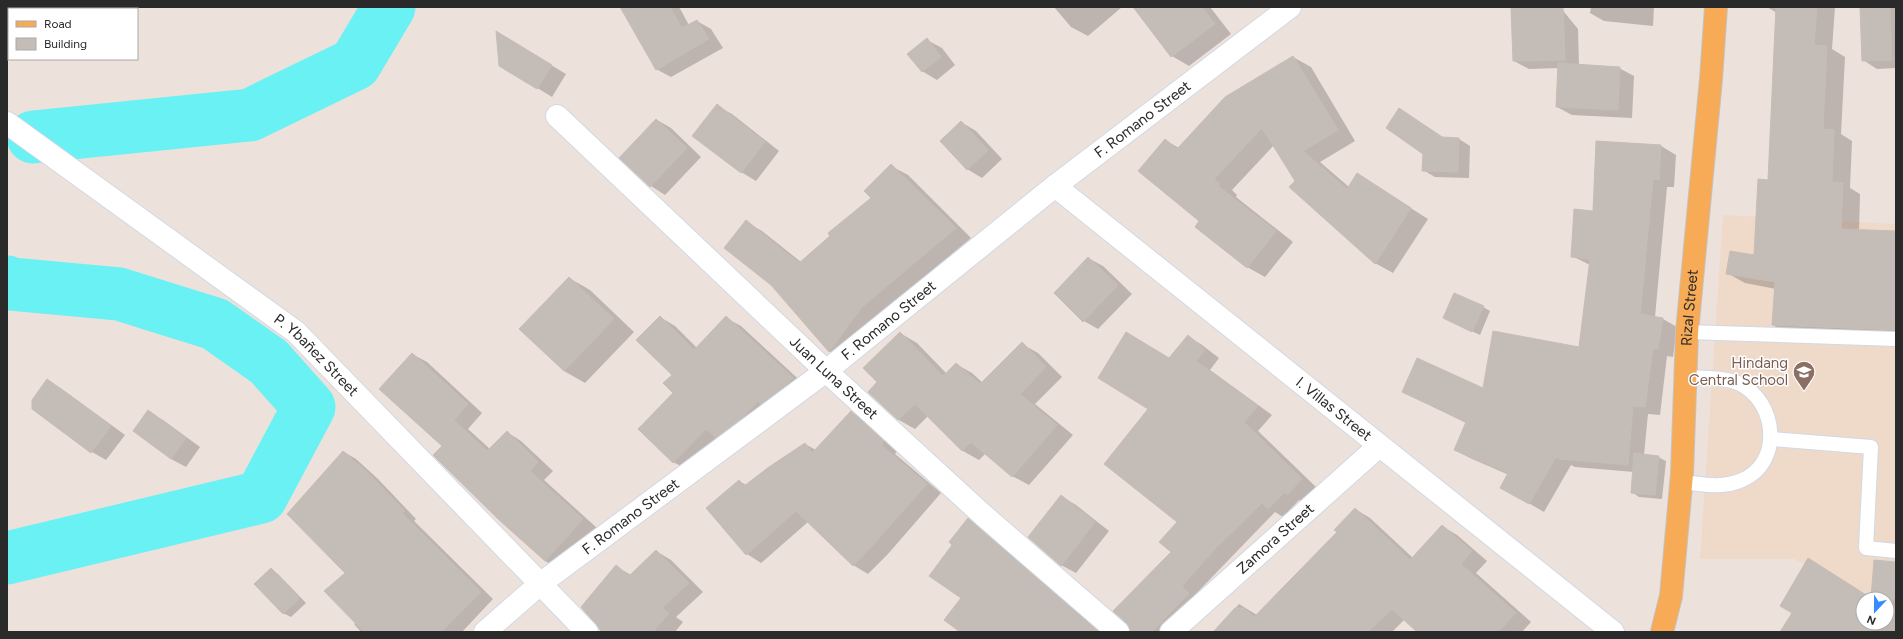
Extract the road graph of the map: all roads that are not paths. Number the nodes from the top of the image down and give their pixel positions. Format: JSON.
{"nodes":[{"id":1,"x":1290,"y":7,"type":"edge"},
{"id":2,"x":1716,"y":7,"type":"edge"},
{"id":3,"x":557,"y":116,"type":"dead end"},
{"id":4,"x":7,"y":123,"type":"edge"},
{"id":5,"x":1055,"y":186,"type":"junction"},
{"id":6,"x":1686,"y":332,"type":"junction"},
{"id":7,"x":1896,"y":340,"type":"edge"},
{"id":8,"x":826,"y":371,"type":"junction"},
{"id":9,"x":1686,"y":377,"type":"junction"},
{"id":10,"x":1771,"y":439,"type":"junction"},
{"id":11,"x":1379,"y":446,"type":"junction"},
{"id":12,"x":1682,"y":482,"type":"junction"},
{"id":13,"x":1896,"y":551,"type":"edge"},
{"id":14,"x":540,"y":584,"type":"junction"},
{"id":15,"x":485,"y":632,"type":"edge"},
{"id":16,"x":587,"y":632,"type":"edge"},
{"id":17,"x":1118,"y":632,"type":"edge"},
{"id":18,"x":1171,"y":632,"type":"edge"},
{"id":19,"x":1612,"y":632,"type":"edge"},
{"id":20,"x":1662,"y":632,"type":"edge"}],
"edges":[{"from":1,"to":5,"type":"street","name":"F. Romano Street"},
{"from":2,"to":6,"type":"main road","name":"Rizal Street"},
{"from":3,"to":8,"type":"street","name":"Juan Luna Street"},
{"from":4,"to":14,"type":"street","name":"P. Ybañez Street"},
{"from":5,"to":8,"type":"street","name":"F. Romano Street"},
{"from":5,"to":11,"type":"street","name":"I. Villas Street"},
{"from":6,"to":7,"type":"lane"},
{"from":6,"to":9,"type":"main road","name":"Rizal Street"},
{"from":8,"to":14,"type":"street","name":"F. Romano Street"},
{"from":8,"to":17,"type":"street","name":"Juan Luna Street"},
{"from":9,"to":10,"type":"lane"},
{"from":9,"to":12,"type":"main road","name":"Rizal Street"},
{"from":10,"to":12,"type":"lane"},
{"from":10,"to":13,"type":"lane"},
{"from":11,"to":18,"type":"street","name":"Zamora Street"},
{"from":11,"to":19,"type":"street","name":"I. Villas Street"},
{"from":12,"to":20,"type":"main road","name":"Rizal Street"},
{"from":14,"to":15,"type":"street","name":"F. Romano Street"},
{"from":14,"to":16,"type":"street","name":"P. Ybañez Street"}]}
